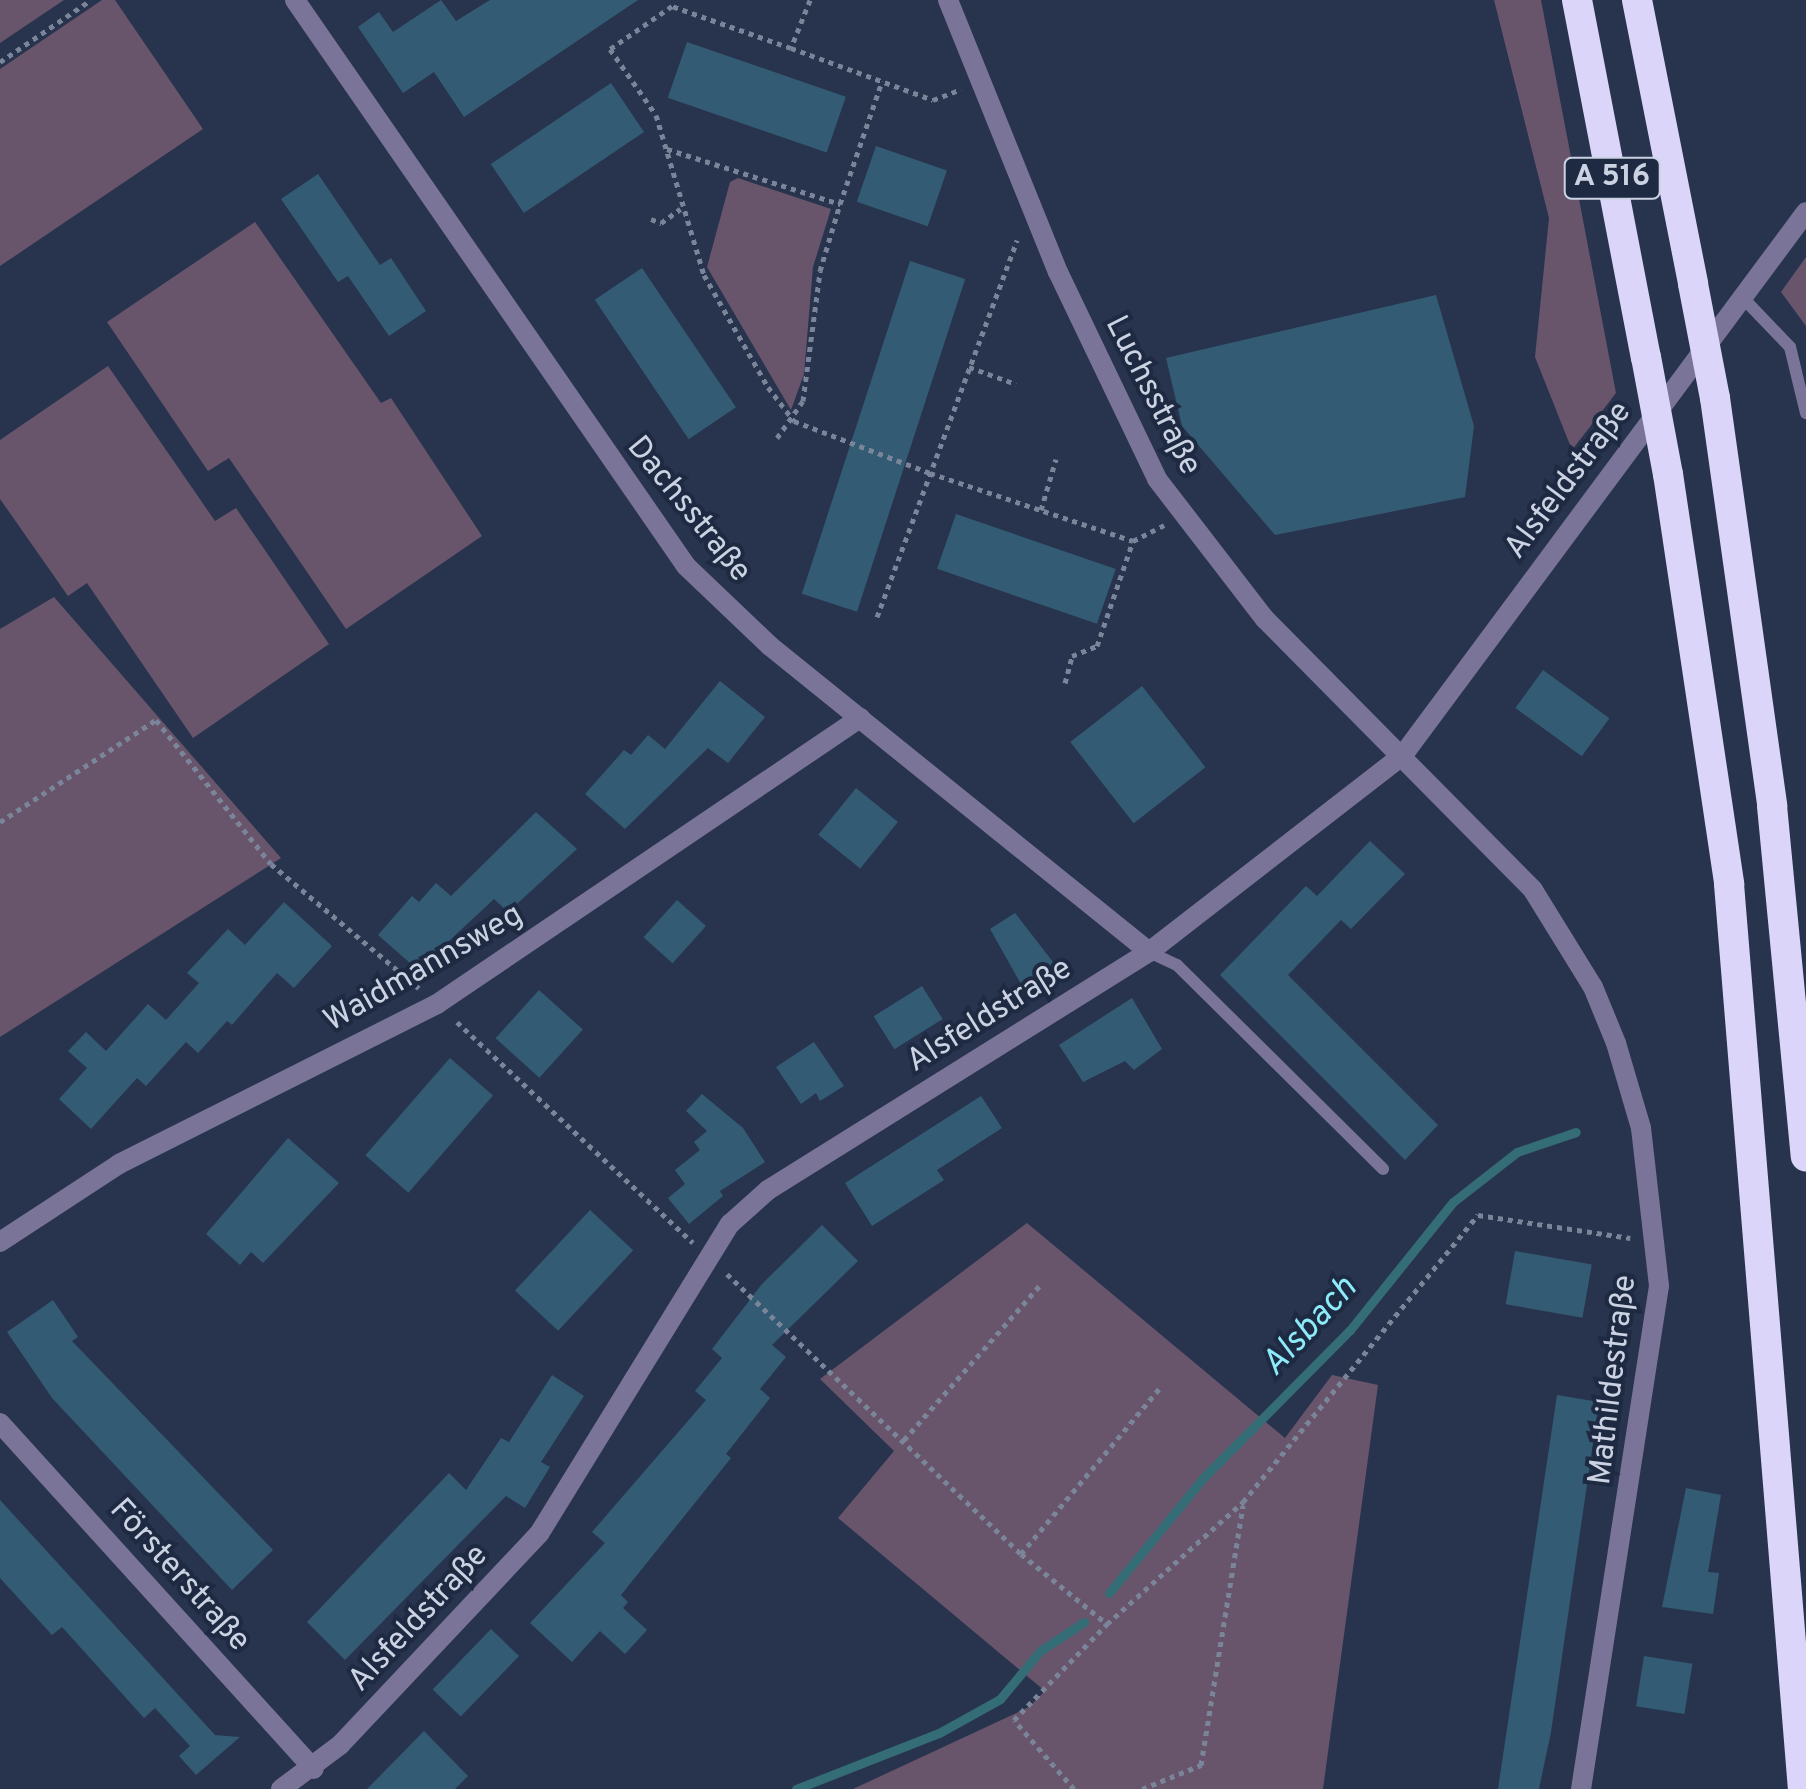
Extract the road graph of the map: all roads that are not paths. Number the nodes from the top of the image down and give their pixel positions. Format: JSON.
{"nodes":[{"id":1,"x":296,"y":0,"type":"edge"},
{"id":2,"x":948,"y":0,"type":"edge"},
{"id":3,"x":1577,"y":0,"type":"edge"},
{"id":4,"x":1638,"y":0,"type":"edge"},
{"id":5,"x":1806,"y":212,"type":"edge"},
{"id":6,"x":1742,"y":298,"type":"junction"},
{"id":7,"x":1806,"y":413,"type":"edge"},
{"id":8,"x":860,"y":718,"type":"junction"},
{"id":9,"x":1403,"y":755,"type":"junction"},
{"id":10,"x":1150,"y":952,"type":"junction"},
{"id":11,"x":1806,"y":1156,"type":"edge"},
{"id":12,"x":1383,"y":1169,"type":"dead end"},
{"id":13,"x":0,"y":1242,"type":"edge"},
{"id":14,"x":0,"y":1423,"type":"edge"},
{"id":15,"x":314,"y":1769,"type":"junction"},
{"id":16,"x":281,"y":1789,"type":"edge"},
{"id":17,"x":1581,"y":1789,"type":"edge"},
{"id":18,"x":1804,"y":1789,"type":"edge"}],
"edges":[{"from":1,"to":8,"type":"street","name":"Dachsstraße"},
{"from":2,"to":9,"type":"street","name":"Luchsstraße"},
{"from":3,"to":18,"type":"highway","number":"A 516","bridge":true},
{"from":4,"to":11,"type":"highway","number":"A 516","bridge":true},
{"from":5,"to":6,"type":"street","name":"Alsfeldstraße"},
{"from":6,"to":7,"type":"lane"},
{"from":6,"to":9,"type":"street","name":"Alsfeldstraße"},
{"from":8,"to":10,"type":"street","name":"Dachsstraße"},
{"from":8,"to":13,"type":"street","name":"Waidmannsweg"},
{"from":9,"to":10,"type":"street","name":"Alsfeldstraße"},
{"from":9,"to":17,"type":"street","name":"Mathildestraße"},
{"from":10,"to":12,"type":"lane"},
{"from":10,"to":15,"type":"street","name":"Alsfeldstraße"},
{"from":14,"to":15,"type":"street","name":"Försterstraße"},
{"from":15,"to":16,"type":"street","name":"Alsfeldstraße"}]}
